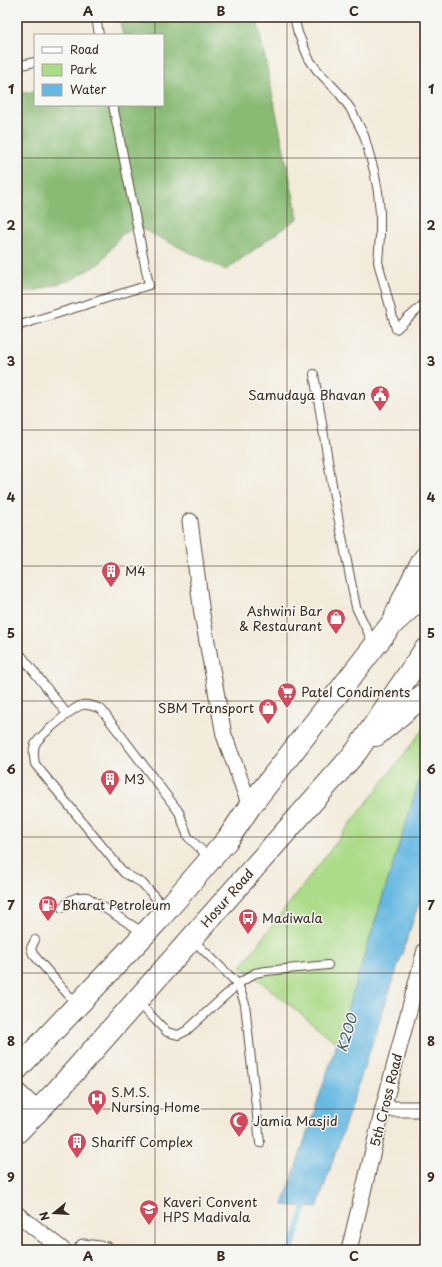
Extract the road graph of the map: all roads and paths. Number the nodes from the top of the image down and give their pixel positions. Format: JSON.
{"nodes":[{"id":1,"x":96,"y":17,"type":"edge"},
{"id":2,"x":294,"y":17,"type":"edge"},
{"id":3,"x":99,"y":34,"type":"edge"},
{"id":4,"x":34,"y":62,"type":"edge"},
{"id":5,"x":17,"y":66,"type":"edge"},
{"id":6,"x":113,"y":106,"type":"edge"},
{"id":7,"x":425,"y":303,"type":"edge"},
{"id":8,"x":17,"y":326,"type":"edge"},
{"id":9,"x":314,"y":374,"type":"dead end"},
{"id":10,"x":190,"y":521,"type":"dead end"},
{"id":11,"x":425,"y":558,"type":"edge"},
{"id":12,"x":425,"y":594,"type":"edge"},
{"id":13,"x":392,"y":625,"type":"junction"},
{"id":14,"x":375,"y":647,"type":"junction"},
{"id":15,"x":17,"y":650,"type":"edge"},
{"id":16,"x":424,"y":651,"type":"edge"},
{"id":17,"x":425,"y":694,"type":"edge"},
{"id":18,"x":67,"y":714,"type":"junction"},
{"id":19,"x":356,"y":752,"type":"junction"},
{"id":20,"x":250,"y":806,"type":"junction"},
{"id":21,"x":210,"y":858,"type":"junction"},
{"id":22,"x":62,"y":908,"type":"dead end"},
{"id":23,"x":166,"y":910,"type":"junction"},
{"id":24,"x":145,"y":934,"type":"junction"},
{"id":25,"x":191,"y":939,"type":"junction"},
{"id":26,"x":35,"y":940,"type":"dead end"},
{"id":27,"x":425,"y":950,"type":"edge"},
{"id":28,"x":328,"y":965,"type":"dead end"},
{"id":29,"x":238,"y":984,"type":"junction"},
{"id":30,"x":137,"y":1000,"type":"junction"},
{"id":31,"x":77,"y":1006,"type":"junction"},
{"id":32,"x":17,"y":1069,"type":"edge"},
{"id":33,"x":17,"y":1095,"type":"edge"},
{"id":34,"x":383,"y":1109,"type":"junction"},
{"id":35,"x":425,"y":1109,"type":"edge"},
{"id":36,"x":36,"y":1113,"type":"junction"},
{"id":37,"x":17,"y":1132,"type":"edge"},
{"id":38,"x":260,"y":1143,"type":"dead end"},
{"id":39,"x":19,"y":1220,"type":"edge"},
{"id":40,"x":63,"y":1250,"type":"edge"},
{"id":41,"x":83,"y":1250,"type":"edge"},
{"id":42,"x":107,"y":1250,"type":"edge"},
{"id":43,"x":349,"y":1250,"type":"edge"}],
"edges":[{"from":1,"to":3,"type":"lane"},
{"from":2,"to":7,"type":"lane"},
{"from":4,"to":5,"type":"lane"},
{"from":6,"to":8,"type":"lane"},
{"from":9,"to":14,"type":"lane"},
{"from":10,"to":20,"type":"street"},
{"from":11,"to":13,"type":"main road"},
{"from":12,"to":13,"type":"main road"},
{"from":13,"to":14,"type":"main road"},
{"from":14,"to":20,"type":"main road"},
{"from":15,"to":18,"type":"lane"},
{"from":16,"to":19,"type":"main road","name":"Hosur Road"},
{"from":17,"to":19,"type":"main road"},
{"from":18,"to":21,"type":"lane"},
{"from":18,"to":23,"type":"lane"},
{"from":19,"to":25,"type":"main road","name":"Hosur Road"},
{"from":20,"to":21,"type":"main road"},
{"from":21,"to":23,"type":"main road"},
{"from":22,"to":24,"type":"lane"},
{"from":23,"to":24,"type":"main road"},
{"from":24,"to":31,"type":"main road"},
{"from":25,"to":29,"type":"lane"},
{"from":25,"to":30,"type":"main road","name":"Hosur Road"},
{"from":26,"to":31,"type":"lane"},
{"from":27,"to":34,"type":"street","name":"5th Cross Road"},
{"from":28,"to":29,"type":"lane"},
{"from":29,"to":30,"type":"lane"},
{"from":29,"to":38,"type":"lane"},
{"from":30,"to":36,"type":"main road","name":"Hosur Road"},
{"from":31,"to":32,"type":"main road"},
{"from":33,"to":36,"type":"main road"},
{"from":34,"to":35,"type":"street"},
{"from":34,"to":43,"type":"street","name":"5th Cross Road"},
{"from":36,"to":37,"type":"main road","name":"Hosur Road"},
{"from":39,"to":40,"type":"street"},
{"from":41,"to":42,"type":"street"}]}
